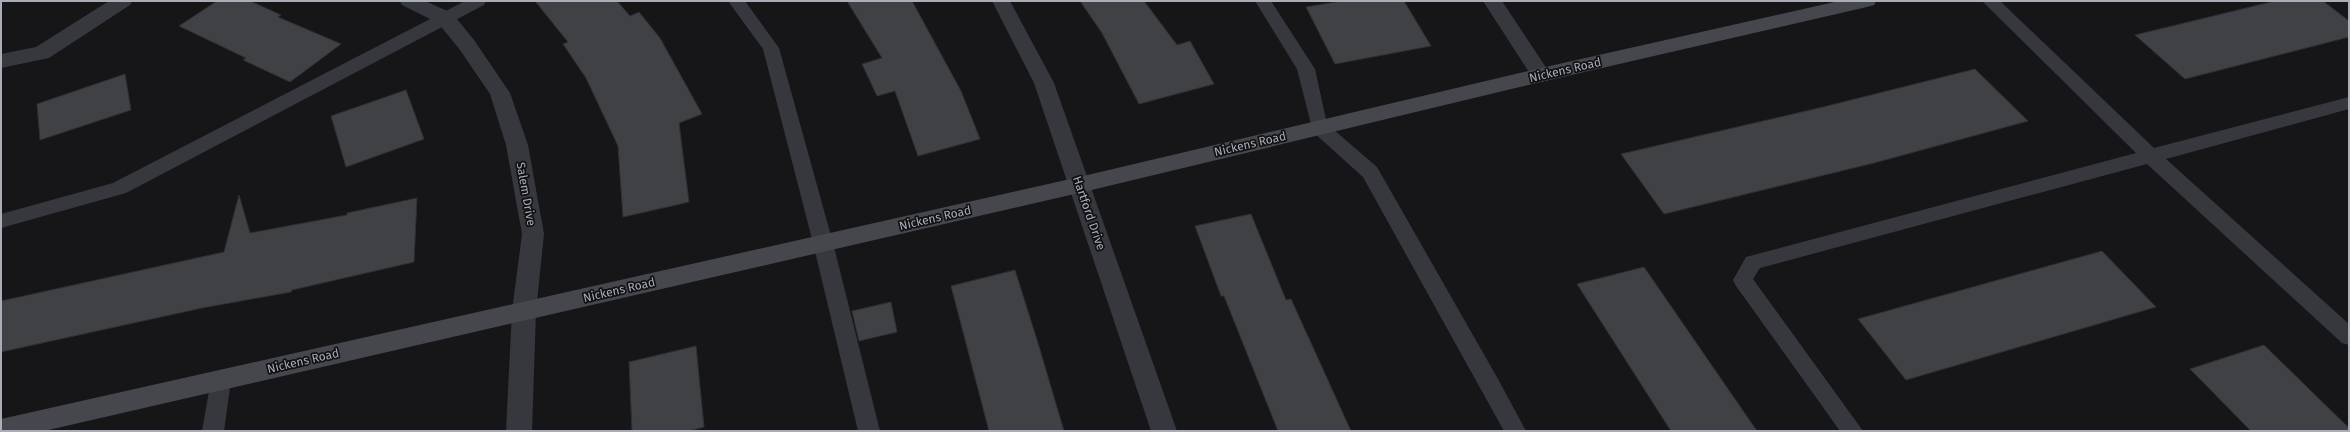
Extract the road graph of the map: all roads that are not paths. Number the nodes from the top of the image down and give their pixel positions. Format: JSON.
{"nodes":[{"id":1,"x":123,"y":1,"type":"edge"},
{"id":2,"x":409,"y":1,"type":"edge"},
{"id":3,"x":478,"y":1,"type":"edge"},
{"id":4,"x":736,"y":1,"type":"edge"},
{"id":5,"x":1001,"y":1,"type":"edge"},
{"id":6,"x":1263,"y":1,"type":"edge"},
{"id":7,"x":1492,"y":1,"type":"edge"},
{"id":8,"x":1867,"y":1,"type":"edge"},
{"id":9,"x":1990,"y":1,"type":"edge"},
{"id":10,"x":445,"y":18,"type":"junction"},
{"id":11,"x":1,"y":61,"type":"edge"},
{"id":12,"x":1540,"y":76,"type":"junction"},
{"id":13,"x":2349,"y":103,"type":"edge"},
{"id":14,"x":1320,"y":127,"type":"junction"},
{"id":15,"x":2152,"y":157,"type":"junction"},
{"id":16,"x":1079,"y":185,"type":"junction"},
{"id":17,"x":1,"y":221,"type":"edge"},
{"id":18,"x":823,"y":243,"type":"junction"},
{"id":19,"x":524,"y":311,"type":"junction"},
{"id":20,"x":2349,"y":337,"type":"edge"},
{"id":21,"x":221,"y":380,"type":"junction"},
{"id":22,"x":1,"y":430,"type":"edge"},
{"id":23,"x":214,"y":431,"type":"edge"},
{"id":24,"x":519,"y":431,"type":"edge"},
{"id":25,"x":869,"y":431,"type":"edge"},
{"id":26,"x":1164,"y":431,"type":"edge"},
{"id":27,"x":1515,"y":431,"type":"edge"},
{"id":28,"x":1852,"y":431,"type":"edge"}],
"edges":[{"from":1,"to":11,"type":"street"},
{"from":2,"to":10,"type":"street","name":"Salem Drive"},
{"from":3,"to":10,"type":"lane"},
{"from":4,"to":18,"type":"lane"},
{"from":5,"to":16,"type":"street","name":"Hartford Drive"},
{"from":6,"to":14,"type":"lane"},
{"from":7,"to":12,"type":"street"},
{"from":8,"to":12,"type":"street","name":"Nickens Road"},
{"from":9,"to":15,"type":"lane"},
{"from":10,"to":17,"type":"lane"},
{"from":10,"to":19,"type":"street","name":"Salem Drive"},
{"from":12,"to":14,"type":"street","name":"Nickens Road"},
{"from":13,"to":15,"type":"lane"},
{"from":14,"to":16,"type":"street","name":"Nickens Road"},
{"from":14,"to":27,"type":"lane"},
{"from":15,"to":20,"type":"lane"},
{"from":15,"to":28,"type":"lane"},
{"from":16,"to":18,"type":"street","name":"Nickens Road"},
{"from":16,"to":26,"type":"street","name":"Hartford Drive"},
{"from":18,"to":19,"type":"street","name":"Nickens Road"},
{"from":18,"to":25,"type":"lane"},
{"from":19,"to":21,"type":"street","name":"Nickens Road"},
{"from":19,"to":24,"type":"street","name":"Salem Drive"},
{"from":21,"to":22,"type":"street","name":"Nickens Road"},
{"from":21,"to":23,"type":"lane"}]}
